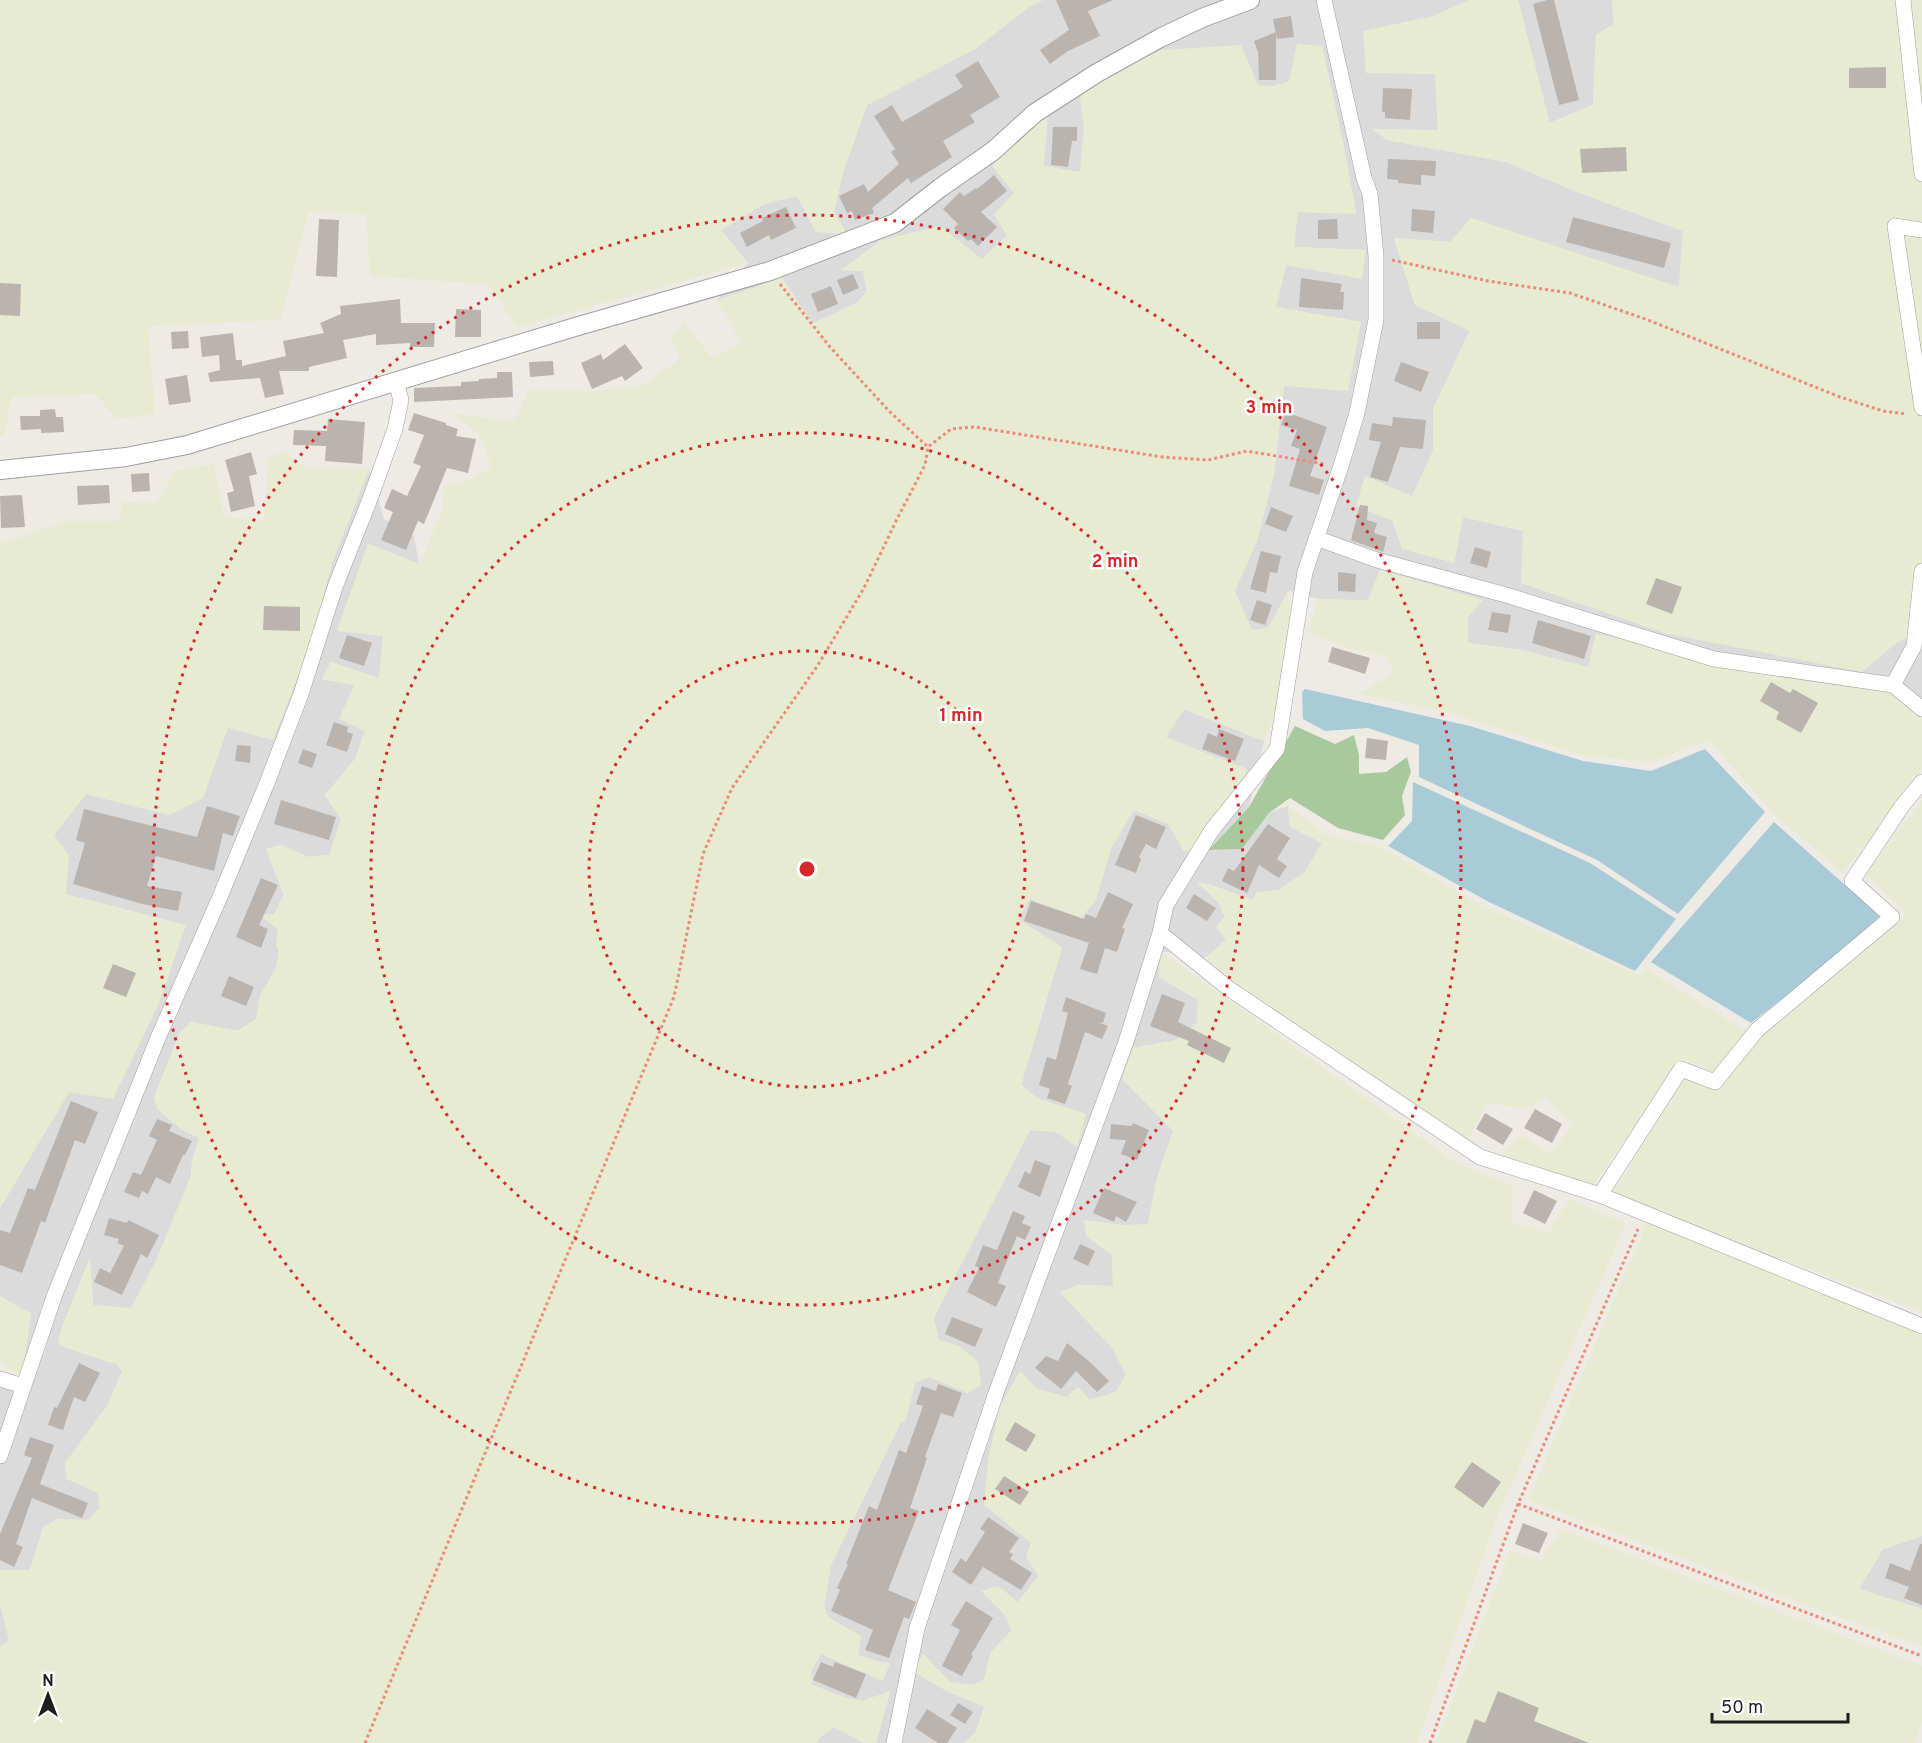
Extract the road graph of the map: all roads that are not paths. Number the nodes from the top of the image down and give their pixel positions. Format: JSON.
{"nodes":[{"id":1,"x":1250,"y":0,"type":"edge"},
{"id":2,"x":1324,"y":0,"type":"edge"},
{"id":3,"x":1903,"y":0,"type":"edge"},
{"id":4,"x":1922,"y":174,"type":"edge"},
{"id":5,"x":1922,"y":230,"type":"edge"},
{"id":6,"x":396,"y":382,"type":"junction"},
{"id":7,"x":1917,"y":412,"type":"edge"},
{"id":8,"x":0,"y":470,"type":"edge"},
{"id":9,"x":1316,"y":538,"type":"junction"},
{"id":10,"x":1922,"y":571,"type":"edge"},
{"id":11,"x":1893,"y":685,"type":"junction"},
{"id":12,"x":1922,"y":709,"type":"edge"},
{"id":13,"x":1922,"y":782,"type":"edge"},
{"id":14,"x":1160,"y":933,"type":"junction"},
{"id":15,"x":1600,"y":1195,"type":"junction"},
{"id":16,"x":1922,"y":1326,"type":"edge"},
{"id":17,"x":0,"y":1379,"type":"edge"},
{"id":18,"x":23,"y":1386,"type":"junction"},
{"id":19,"x":0,"y":1455,"type":"edge"},
{"id":20,"x":894,"y":1743,"type":"edge"}],
"edges":[{"from":1,"to":6,"type":"street"},
{"from":2,"to":9,"type":"street"},
{"from":3,"to":4,"type":"street"},
{"from":5,"to":7,"type":"street"},
{"from":6,"to":8,"type":"street"},
{"from":6,"to":18,"type":"street"},
{"from":9,"to":11,"type":"street"},
{"from":9,"to":14,"type":"street"},
{"from":10,"to":11,"type":"street"},
{"from":11,"to":12,"type":"street"},
{"from":13,"to":15,"type":"street"},
{"from":14,"to":15,"type":"street"},
{"from":14,"to":20,"type":"street"},
{"from":15,"to":16,"type":"street"},
{"from":17,"to":18,"type":"street"},
{"from":18,"to":19,"type":"street"}]}
